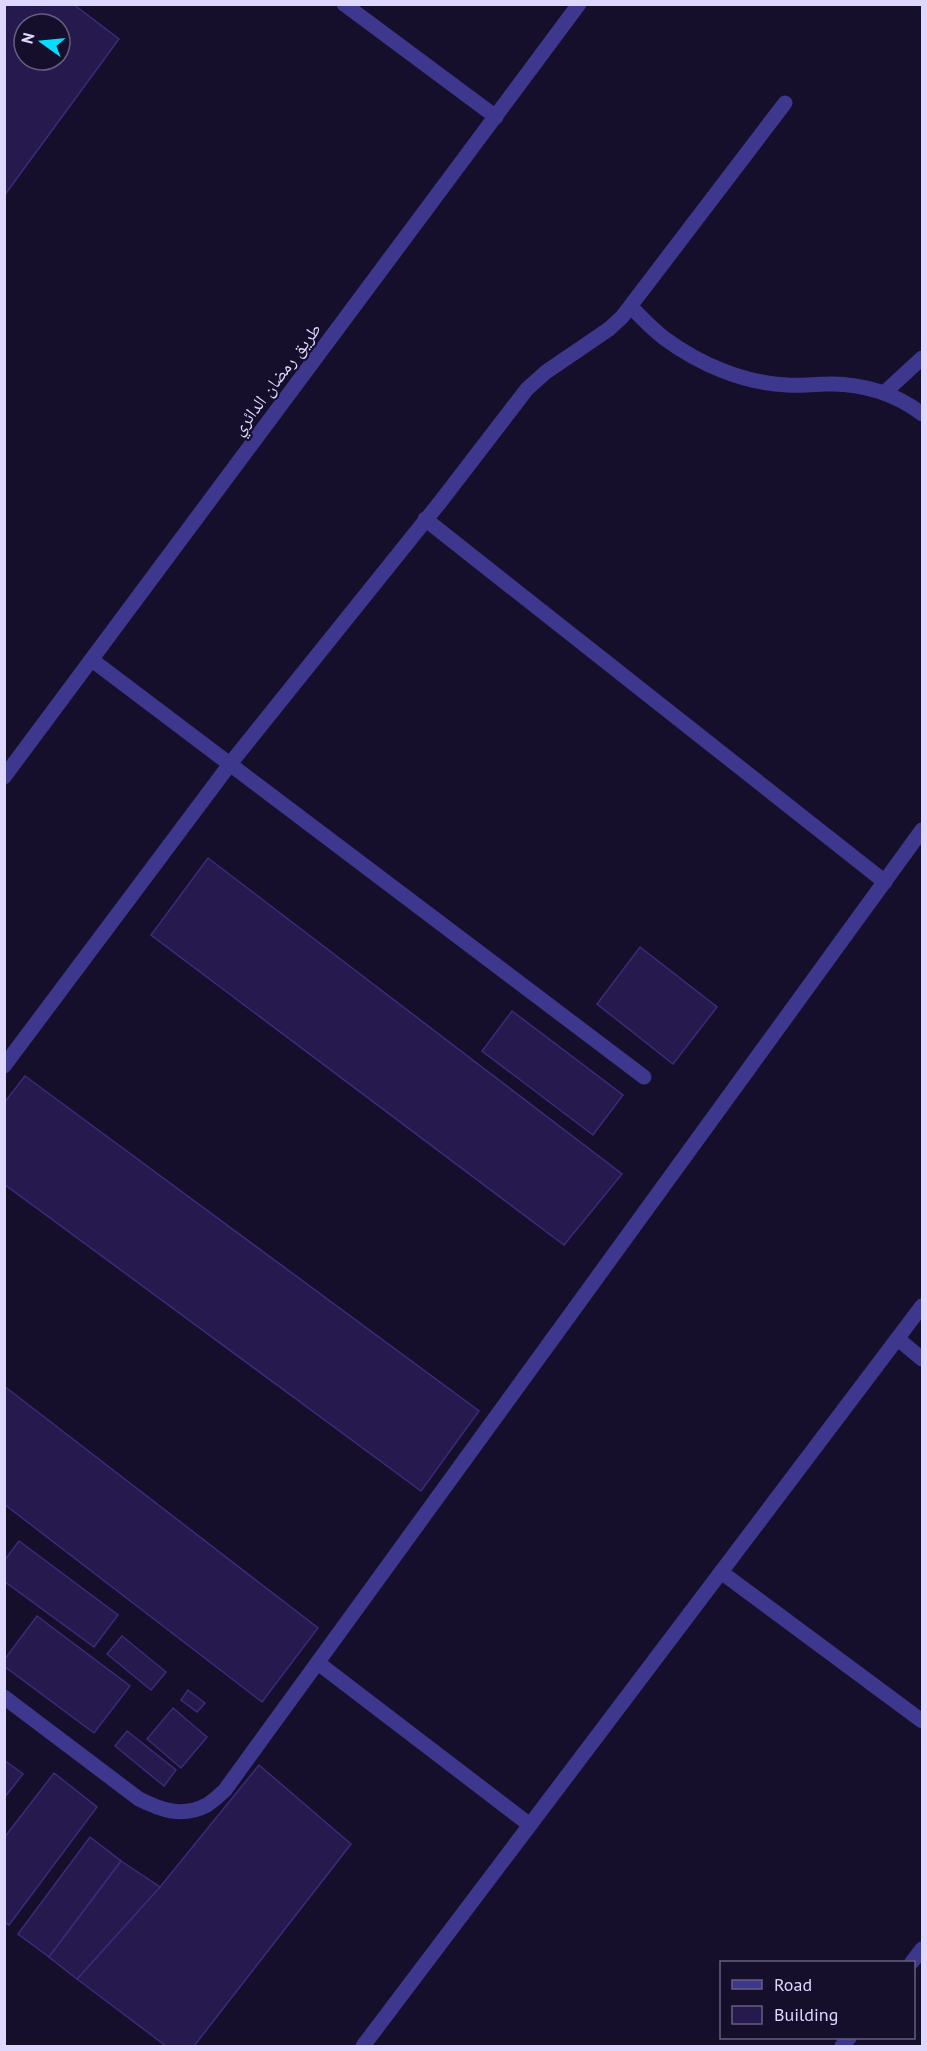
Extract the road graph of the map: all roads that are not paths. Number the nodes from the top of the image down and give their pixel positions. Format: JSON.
{"nodes":[{"id":1,"x":344,"y":4,"type":"edge"},
{"id":2,"x":579,"y":4,"type":"edge"},
{"id":3,"x":785,"y":103,"type":"dead end"},
{"id":4,"x":496,"y":117,"type":"junction"},
{"id":5,"x":631,"y":307,"type":"junction"},
{"id":6,"x":922,"y":358,"type":"edge"},
{"id":7,"x":884,"y":393,"type":"junction"},
{"id":8,"x":922,"y":414,"type":"edge"},
{"id":9,"x":425,"y":519,"type":"junction"},
{"id":10,"x":92,"y":660,"type":"junction"},
{"id":11,"x":230,"y":764,"type":"junction"},
{"id":12,"x":4,"y":777,"type":"edge"},
{"id":13,"x":922,"y":830,"type":"edge"},
{"id":14,"x":885,"y":882,"type":"junction"},
{"id":15,"x":4,"y":1066,"type":"edge"},
{"id":16,"x":644,"y":1077,"type":"dead end"},
{"id":17,"x":922,"y":1306,"type":"edge"},
{"id":18,"x":898,"y":1339,"type":"junction"},
{"id":19,"x":922,"y":1359,"type":"edge"},
{"id":20,"x":721,"y":1572,"type":"junction"},
{"id":21,"x":318,"y":1663,"type":"junction"},
{"id":22,"x":4,"y":1697,"type":"edge"},
{"id":23,"x":922,"y":1720,"type":"edge"},
{"id":24,"x":530,"y":1825,"type":"junction"},
{"id":25,"x":922,"y":1949,"type":"edge"},
{"id":26,"x":913,"y":1961,"type":"edge"},
{"id":27,"x":363,"y":2046,"type":"edge"}],
"edges":[{"from":1,"to":4,"type":"street"},
{"from":2,"to":4,"type":"street","name":"طريق رمضان الدائري"},
{"from":3,"to":5,"type":"street"},
{"from":4,"to":10,"type":"street","name":"طريق رمضان الدائري"},
{"from":5,"to":7,"type":"street"},
{"from":5,"to":9,"type":"street"},
{"from":6,"to":7,"type":"street"},
{"from":7,"to":8,"type":"street"},
{"from":9,"to":11,"type":"street"},
{"from":9,"to":14,"type":"street"},
{"from":10,"to":11,"type":"street"},
{"from":10,"to":12,"type":"street","name":"طريق رمضان الدائري"},
{"from":11,"to":15,"type":"street"},
{"from":11,"to":16,"type":"street"},
{"from":13,"to":14,"type":"street"},
{"from":14,"to":21,"type":"street"},
{"from":17,"to":18,"type":"street"},
{"from":18,"to":19,"type":"street"},
{"from":18,"to":20,"type":"street"},
{"from":20,"to":23,"type":"street"},
{"from":20,"to":24,"type":"street"},
{"from":21,"to":22,"type":"street"},
{"from":21,"to":24,"type":"street"},
{"from":24,"to":27,"type":"street"},
{"from":25,"to":26,"type":"street"}]}
